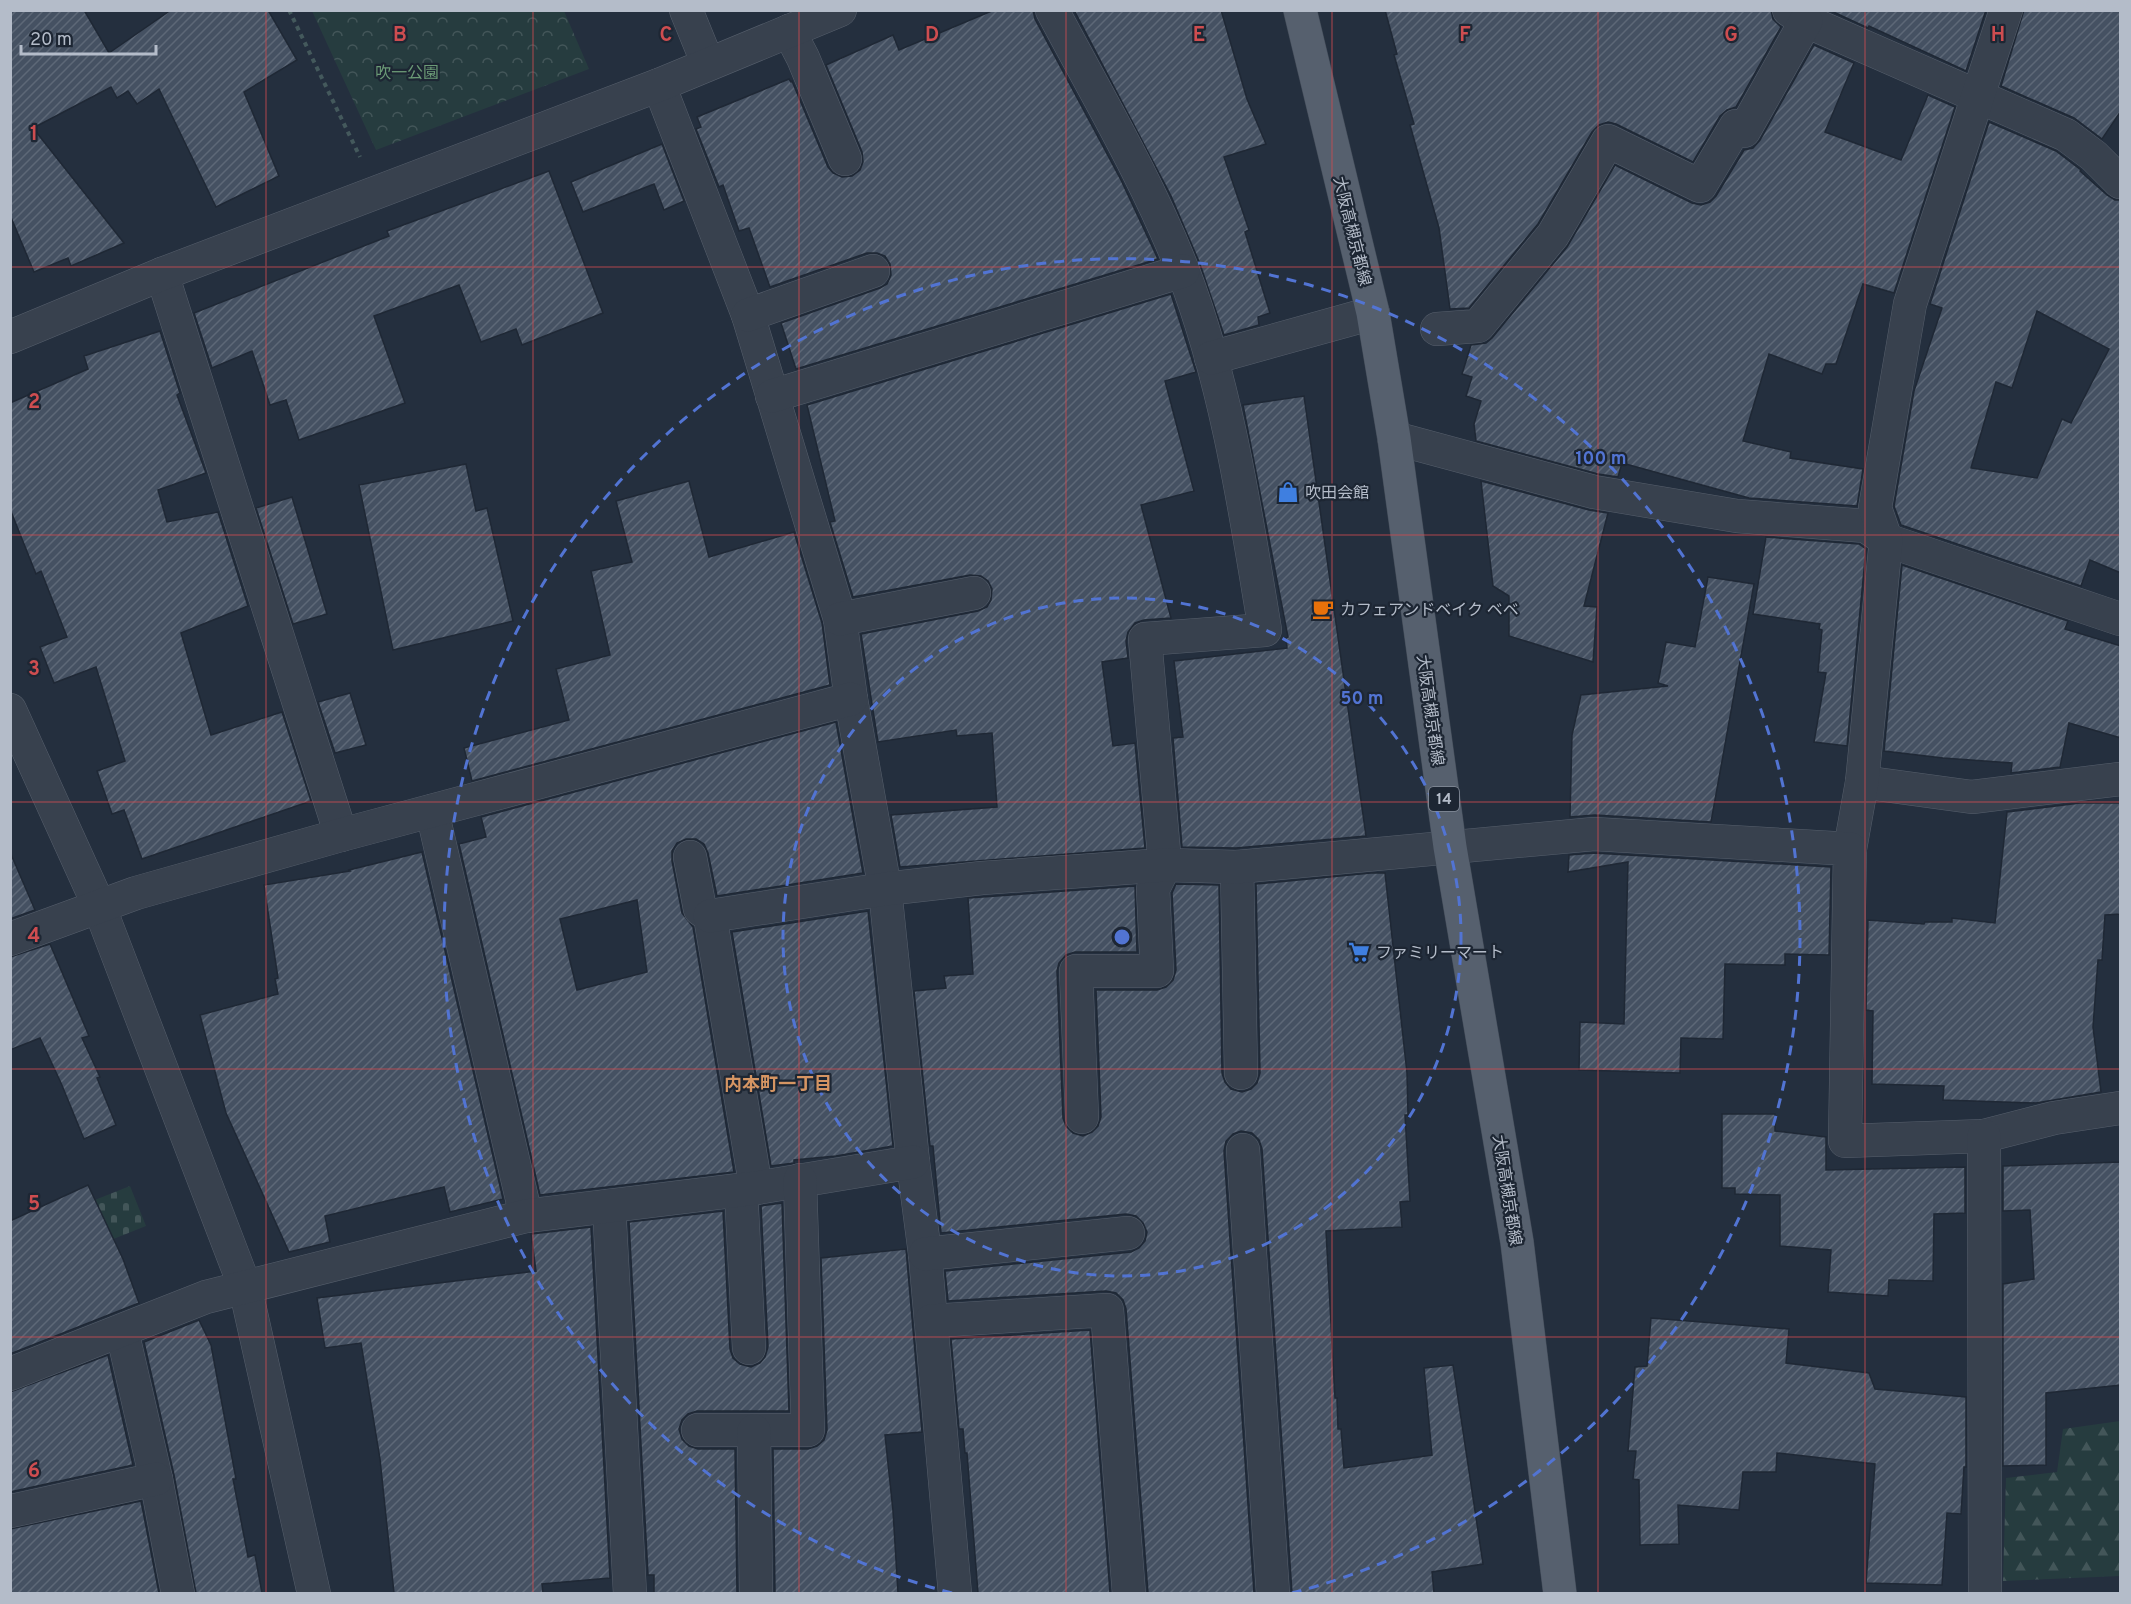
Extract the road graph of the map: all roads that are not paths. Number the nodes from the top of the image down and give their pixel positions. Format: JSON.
{"nodes":[{"id":1,"x":686,"y":10,"type":"edge"},
{"id":2,"x":840,"y":10,"type":"edge"},
{"id":3,"x":1052,"y":10,"type":"edge"},
{"id":4,"x":1300,"y":10,"type":"edge"},
{"id":5,"x":2006,"y":10,"type":"edge"},
{"id":6,"x":1797,"y":16,"type":"edge"},
{"id":7,"x":789,"y":31,"type":"junction"},
{"id":8,"x":708,"y":64,"type":"junction"},
{"id":9,"x":659,"y":85,"type":"junction"},
{"id":10,"x":1979,"y":97,"type":"junction"},
{"id":11,"x":844,"y":159,"type":"dead end"},
{"id":12,"x":2121,"y":182,"type":"edge"},
{"id":13,"x":873,"y":271,"type":"dead end"},
{"id":14,"x":1183,"y":271,"type":"junction"},
{"id":15,"x":162,"y":274,"type":"junction"},
{"id":16,"x":1373,"y":313,"type":"junction"},
{"id":17,"x":748,"y":315,"type":"junction"},
{"id":18,"x":1437,"y":329,"type":"dead end"},
{"id":19,"x":10,"y":337,"type":"edge"},
{"id":20,"x":1211,"y":358,"type":"junction"},
{"id":21,"x":772,"y":396,"type":"junction"},
{"id":22,"x":1394,"y":438,"type":"junction"},
{"id":23,"x":1886,"y":540,"type":"junction"},
{"id":24,"x":974,"y":593,"type":"dead end"},
{"id":25,"x":840,"y":619,"type":"junction"},
{"id":26,"x":2121,"y":619,"type":"edge"},
{"id":27,"x":851,"y":699,"type":"junction"},
{"id":28,"x":10,"y":710,"type":"edge"},
{"id":29,"x":2121,"y":779,"type":"edge"},
{"id":30,"x":1862,"y":782,"type":"junction"},
{"id":31,"x":432,"y":811,"type":"junction"},
{"id":32,"x":341,"y":835,"type":"junction"},
{"id":33,"x":1450,"y":847,"type":"junction"},
{"id":34,"x":1850,"y":849,"type":"junction"},
{"id":35,"x":690,"y":856,"type":"dead end"},
{"id":36,"x":1165,"y":865,"type":"junction"},
{"id":37,"x":1238,"y":867,"type":"junction"},
{"id":38,"x":885,"y":889,"type":"junction"},
{"id":39,"x":99,"y":906,"type":"junction"},
{"id":40,"x":710,"y":916,"type":"junction"},
{"id":41,"x":10,"y":939,"type":"edge"},
{"id":42,"x":1241,"y":1073,"type":"dead end"},
{"id":43,"x":2121,"y":1108,"type":"edge"},
{"id":44,"x":1082,"y":1117,"type":"dead end"},
{"id":45,"x":1984,"y":1136,"type":"junction"},
{"id":46,"x":1243,"y":1150,"type":"dead end"},
{"id":47,"x":913,"y":1162,"type":"junction"},
{"id":48,"x":800,"y":1180,"type":"junction"},
{"id":49,"x":749,"y":1189,"type":"junction"},
{"id":50,"x":609,"y":1206,"type":"junction"},
{"id":51,"x":526,"y":1216,"type":"junction"},
{"id":52,"x":1128,"y":1233,"type":"dead end"},
{"id":53,"x":925,"y":1254,"type":"junction"},
{"id":54,"x":245,"y":1287,"type":"junction"},
{"id":55,"x":931,"y":1321,"type":"junction"},
{"id":56,"x":122,"y":1330,"type":"junction"},
{"id":57,"x":749,"y":1348,"type":"dead end"},
{"id":58,"x":10,"y":1374,"type":"edge"},
{"id":59,"x":698,"y":1430,"type":"dead end"},
{"id":60,"x":754,"y":1431,"type":"junction"},
{"id":61,"x":156,"y":1479,"type":"junction"},
{"id":62,"x":11,"y":1511,"type":"edge"},
{"id":63,"x":308,"y":1592,"type":"edge"},
{"id":64,"x":178,"y":1593,"type":"edge"},
{"id":65,"x":630,"y":1593,"type":"edge"},
{"id":66,"x":756,"y":1593,"type":"edge"},
{"id":67,"x":955,"y":1593,"type":"edge"},
{"id":68,"x":1129,"y":1593,"type":"edge"},
{"id":69,"x":1273,"y":1593,"type":"edge"},
{"id":70,"x":1560,"y":1593,"type":"edge"},
{"id":71,"x":1985,"y":1593,"type":"edge"}],
"edges":[{"from":1,"to":8,"type":"street"},
{"from":2,"to":7,"type":"street"},
{"from":3,"to":14,"type":"street"},
{"from":4,"to":16,"type":"main road","name":"大阪高槻京都線","number":"14"},
{"from":5,"to":10,"type":"street"},
{"from":6,"to":10,"type":"street"},
{"from":6,"to":18,"type":"street"},
{"from":7,"to":8,"type":"street"},
{"from":7,"to":11,"type":"street"},
{"from":8,"to":9,"type":"street"},
{"from":9,"to":15,"type":"street"},
{"from":9,"to":17,"type":"street"},
{"from":10,"to":12,"type":"street"},
{"from":10,"to":23,"type":"street"},
{"from":13,"to":17,"type":"street"},
{"from":14,"to":20,"type":"street"},
{"from":14,"to":21,"type":"street"},
{"from":15,"to":19,"type":"street"},
{"from":15,"to":32,"type":"street"},
{"from":16,"to":20,"type":"street"},
{"from":16,"to":22,"type":"main road","name":"大阪高槻京都線","number":"14"},
{"from":17,"to":21,"type":"street"},
{"from":20,"to":36,"type":"street"},
{"from":21,"to":25,"type":"street"},
{"from":22,"to":23,"type":"street"},
{"from":22,"to":33,"type":"main road","name":"大阪高槻京都線","number":"14"},
{"from":23,"to":26,"type":"street"},
{"from":23,"to":30,"type":"street"},
{"from":24,"to":25,"type":"street"},
{"from":25,"to":27,"type":"street"},
{"from":27,"to":31,"type":"street"},
{"from":27,"to":38,"type":"street"},
{"from":28,"to":39,"type":"street"},
{"from":29,"to":30,"type":"street"},
{"from":30,"to":34,"type":"street"},
{"from":31,"to":32,"type":"street"},
{"from":31,"to":51,"type":"street"},
{"from":32,"to":39,"type":"street"},
{"from":33,"to":34,"type":"street"},
{"from":33,"to":37,"type":"street"},
{"from":33,"to":70,"type":"main road","name":"大阪高槻京都線","number":"14"},
{"from":34,"to":45,"type":"street"},
{"from":35,"to":40,"type":"street"},
{"from":36,"to":37,"type":"street"},
{"from":36,"to":38,"type":"street"},
{"from":36,"to":44,"type":"street"},
{"from":37,"to":42,"type":"street"},
{"from":38,"to":40,"type":"street"},
{"from":38,"to":47,"type":"street"},
{"from":39,"to":41,"type":"street"},
{"from":39,"to":54,"type":"street"},
{"from":40,"to":49,"type":"street"},
{"from":43,"to":45,"type":"street"},
{"from":45,"to":71,"type":"street"},
{"from":46,"to":69,"type":"street"},
{"from":47,"to":48,"type":"street"},
{"from":47,"to":53,"type":"street"},
{"from":48,"to":49,"type":"street"},
{"from":48,"to":60,"type":"street"},
{"from":49,"to":50,"type":"street"},
{"from":49,"to":57,"type":"street"},
{"from":50,"to":51,"type":"street"},
{"from":50,"to":65,"type":"street"},
{"from":51,"to":54,"type":"street"},
{"from":52,"to":53,"type":"street"},
{"from":53,"to":55,"type":"street"},
{"from":54,"to":56,"type":"street"},
{"from":54,"to":63,"type":"street"},
{"from":55,"to":67,"type":"street"},
{"from":55,"to":68,"type":"street"},
{"from":56,"to":58,"type":"street"},
{"from":56,"to":61,"type":"street"},
{"from":59,"to":60,"type":"street"},
{"from":60,"to":66,"type":"street"},
{"from":61,"to":62,"type":"street"},
{"from":61,"to":64,"type":"street"}]}
